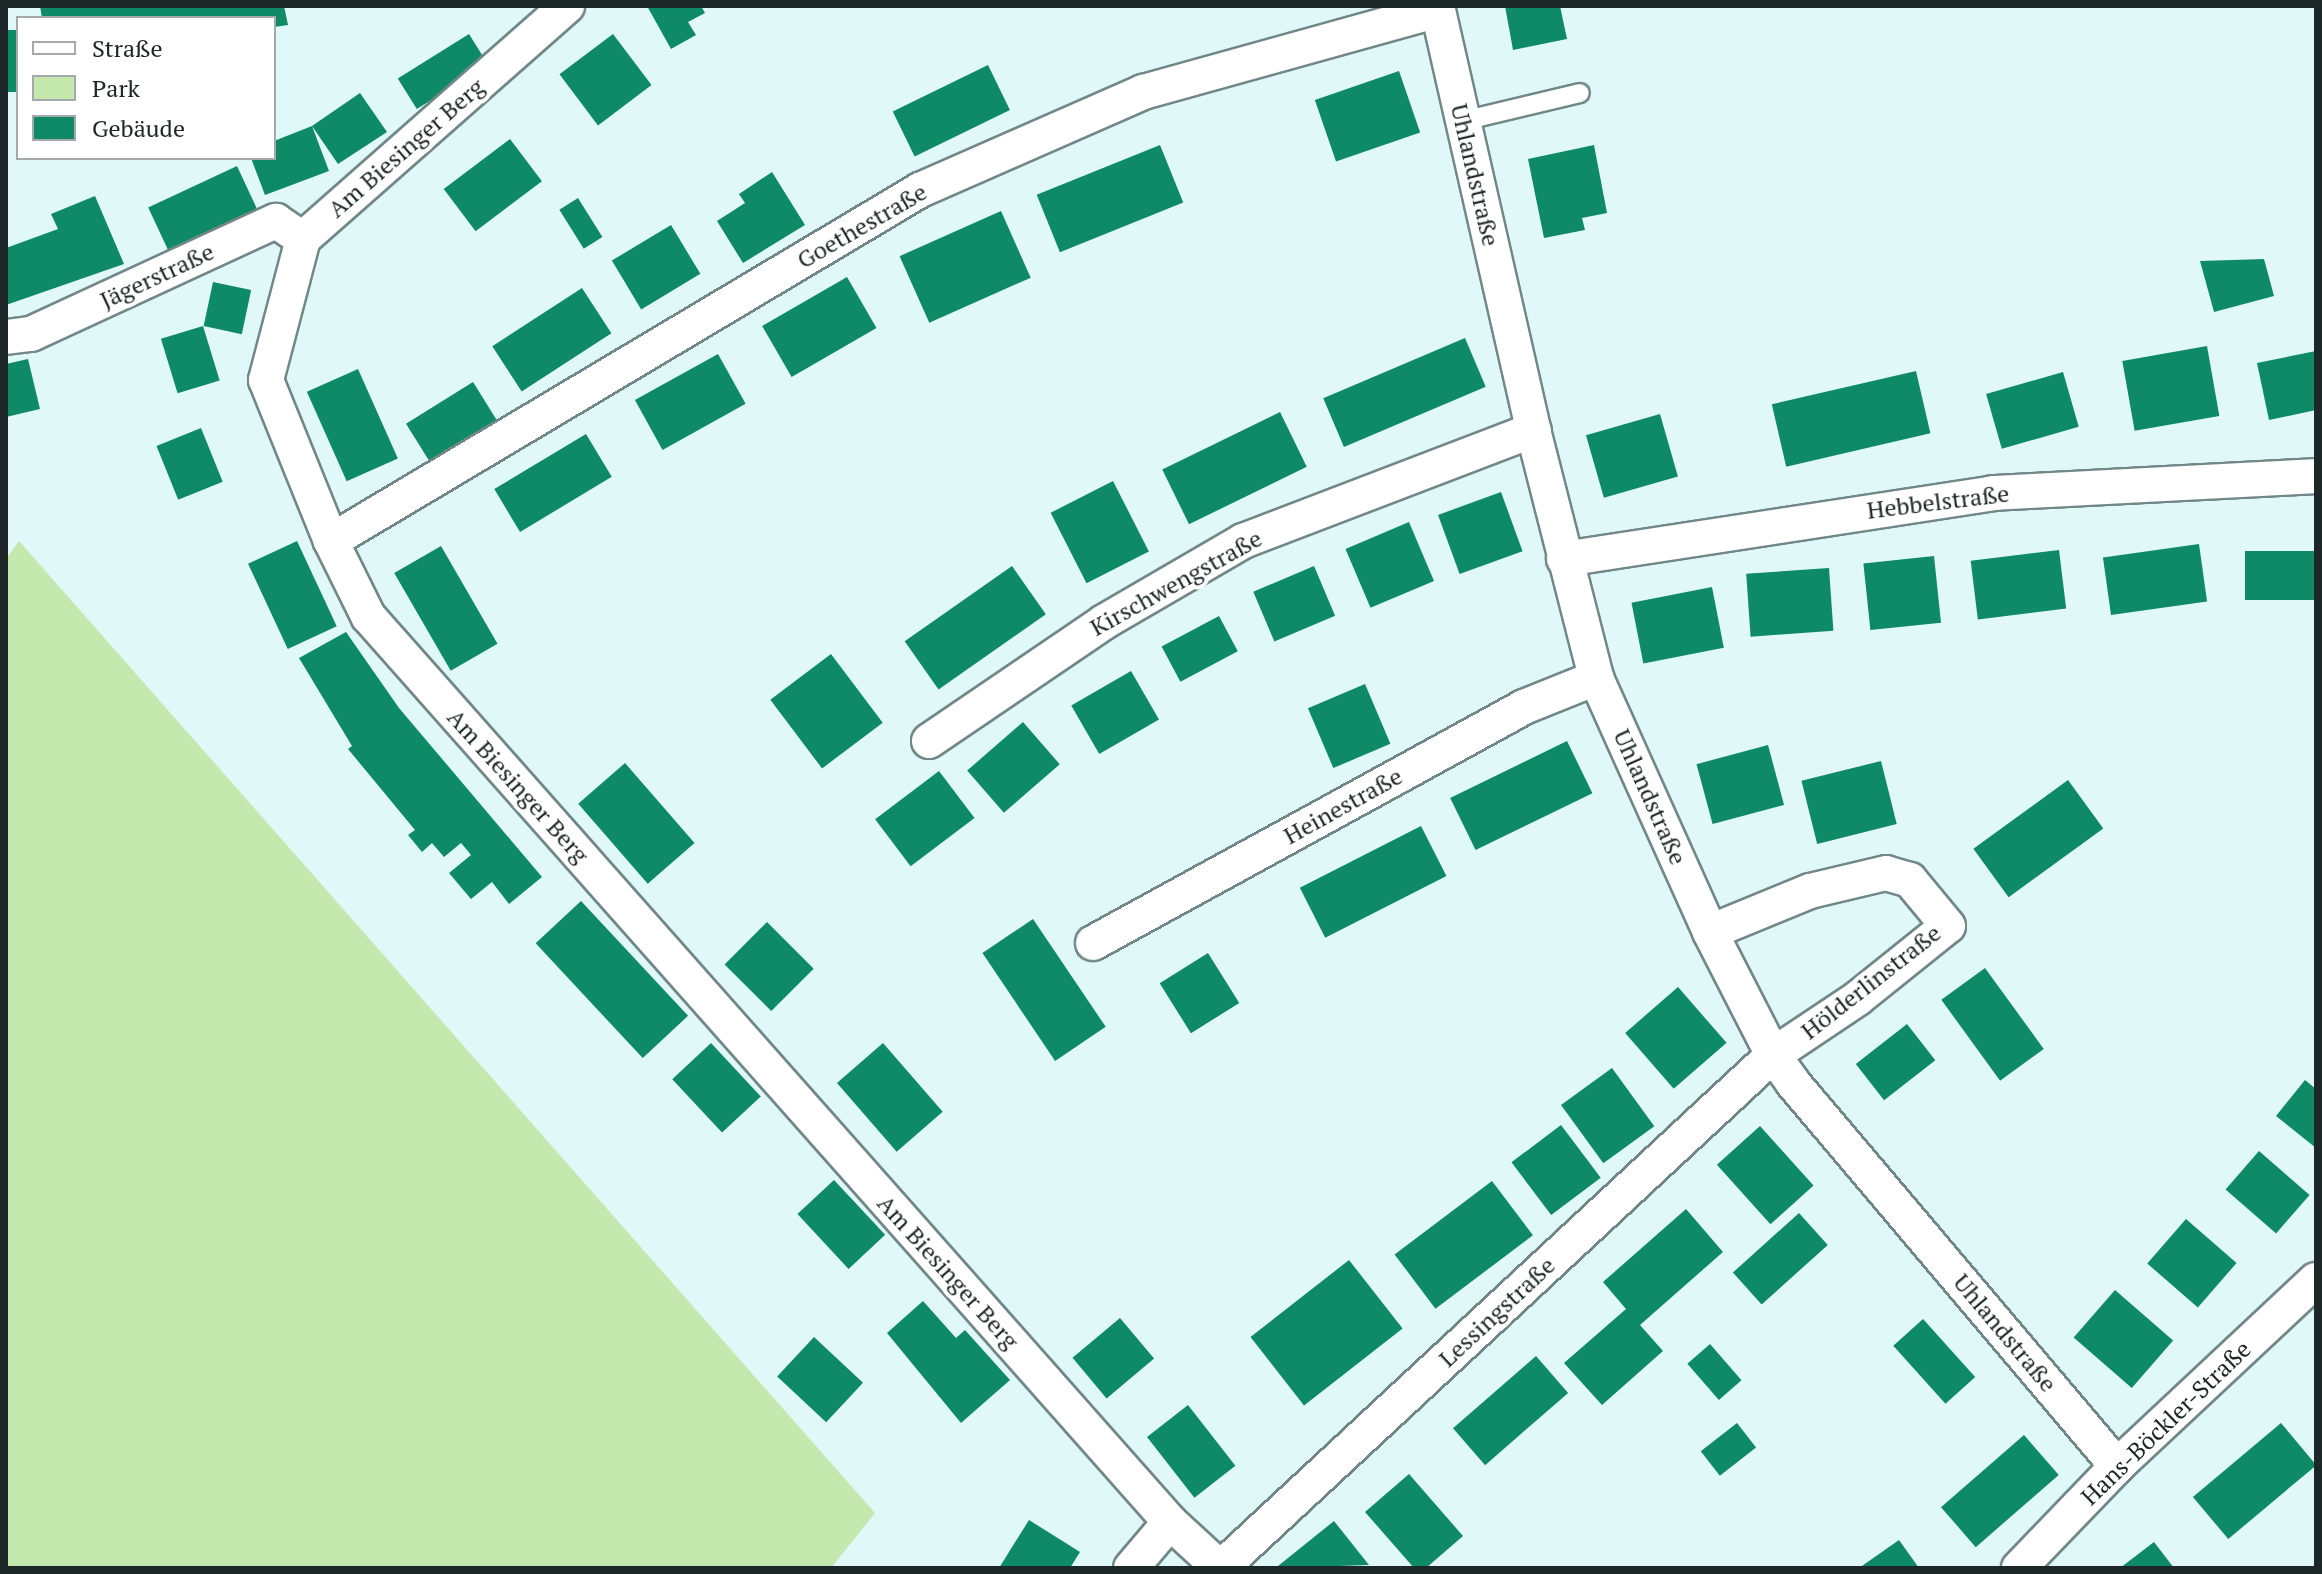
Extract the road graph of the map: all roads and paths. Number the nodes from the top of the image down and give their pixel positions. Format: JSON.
{"nodes":[{"id":1,"x":567,"y":6,"type":"edge"},
{"id":2,"x":1438,"y":8,"type":"edge"},
{"id":3,"x":1580,"y":93,"type":"dead end"},
{"id":4,"x":1463,"y":121,"type":"junction"},
{"id":5,"x":303,"y":239,"type":"junction"},
{"id":6,"x":6,"y":337,"type":"edge"},
{"id":7,"x":1533,"y":430,"type":"junction"},
{"id":8,"x":2316,"y":476,"type":"edge"},
{"id":9,"x":331,"y":541,"type":"junction"},
{"id":10,"x":1564,"y":559,"type":"junction"},
{"id":11,"x":1596,"y":678,"type":"junction"},
{"id":12,"x":929,"y":741,"type":"dead end"},
{"id":13,"x":1710,"y":932,"type":"junction"},
{"id":14,"x":1093,"y":943,"type":"dead end"},
{"id":15,"x":1773,"y":1055,"type":"junction"},
{"id":16,"x":2316,"y":1280,"type":"edge"},
{"id":17,"x":2117,"y":1466,"type":"junction"},
{"id":18,"x":1170,"y":1522,"type":"junction"},
{"id":19,"x":1131,"y":1568,"type":"edge"},
{"id":20,"x":1220,"y":1568,"type":"edge"},
{"id":21,"x":2019,"y":1568,"type":"edge"}],
"edges":[{"from":1,"to":5,"type":"street","name":"Am Biesinger Berg"},
{"from":2,"to":4,"type":"street","name":"Uhlandstraße"},
{"from":2,"to":9,"type":"street","name":"Goethestraße"},
{"from":3,"to":4,"type":"lane"},
{"from":4,"to":7,"type":"street","name":"Uhlandstraße"},
{"from":5,"to":6,"type":"street","name":"Jägerstraße"},
{"from":5,"to":9,"type":"street","name":"Am Biesinger Berg"},
{"from":7,"to":10,"type":"street","name":"Uhlandstraße"},
{"from":7,"to":12,"type":"street","name":"Kirschwengstraße"},
{"from":8,"to":10,"type":"street","name":"Hebbelstraße"},
{"from":9,"to":18,"type":"street","name":"Am Biesinger Berg"},
{"from":10,"to":11,"type":"street","name":"Uhlandstraße"},
{"from":11,"to":13,"type":"street","name":"Uhlandstraße"},
{"from":11,"to":14,"type":"street","name":"Heinestraße"},
{"from":13,"to":15,"type":"street","name":"Uhlandstraße"},
{"from":13,"to":15,"type":"street","name":"Hölderlinstraße"},
{"from":15,"to":17,"type":"street","name":"Uhlandstraße"},
{"from":15,"to":20,"type":"street","name":"Lessingstraße"},
{"from":16,"to":17,"type":"street","name":"Hans-Böckler-Straße"},
{"from":17,"to":21,"type":"street","name":"Hans-Böckler-Straße"},
{"from":18,"to":19,"type":"street"},
{"from":18,"to":20,"type":"street","name":"Am Biesinger Berg"}]}
